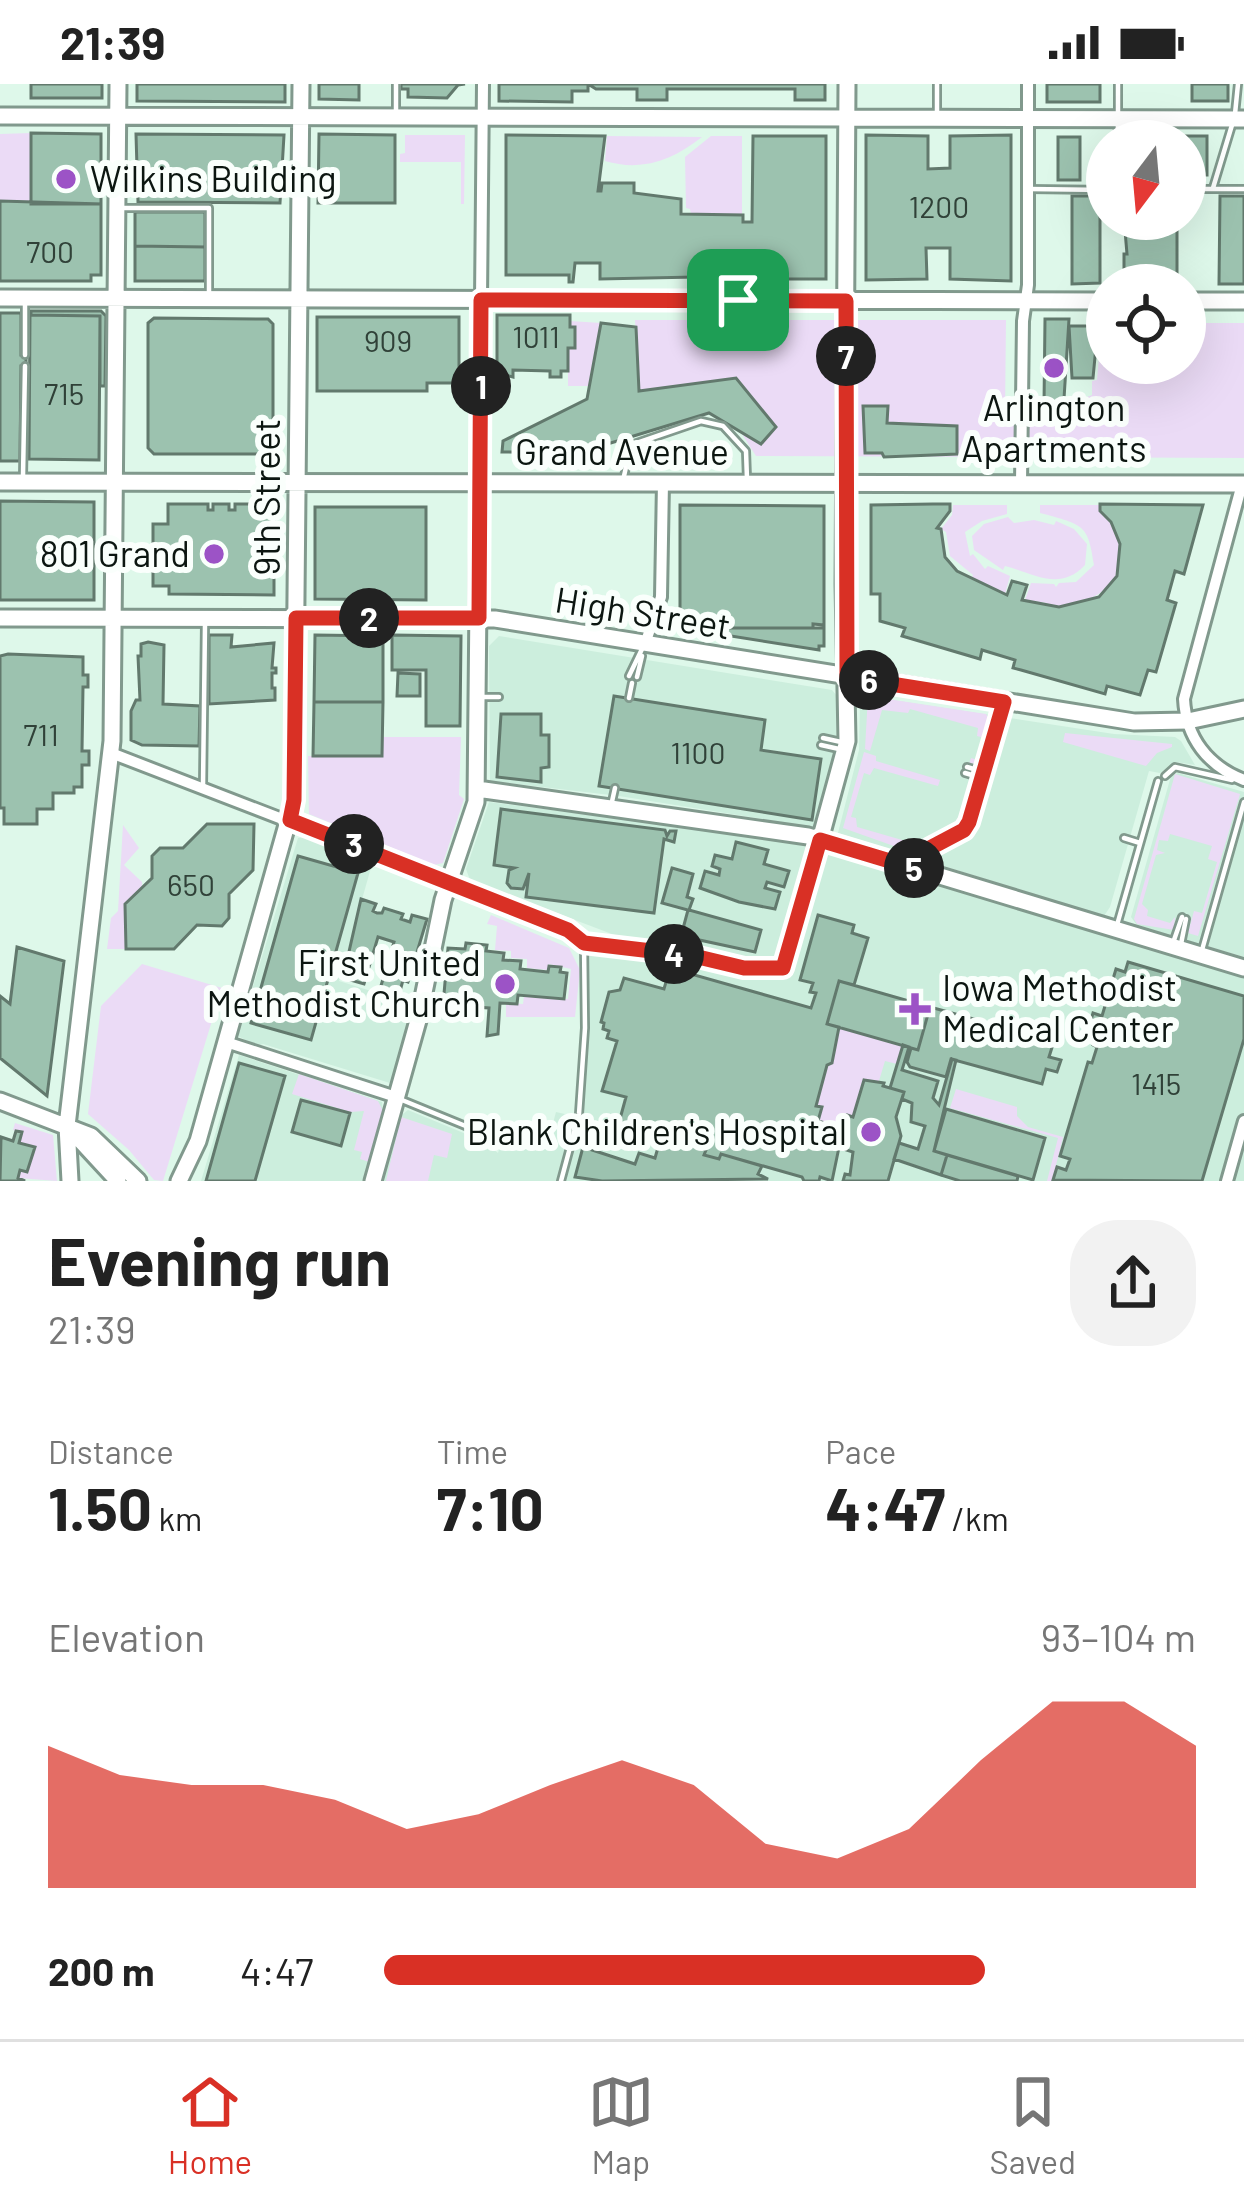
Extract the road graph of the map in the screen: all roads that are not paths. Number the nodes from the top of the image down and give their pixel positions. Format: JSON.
{"nodes":[{"id":1,"x":118,"y":84,"type":"edge"},
{"id":2,"x":301,"y":84,"type":"edge"},
{"id":3,"x":396,"y":84,"type":"edge"},
{"id":4,"x":483,"y":84,"type":"edge"},
{"id":5,"x":847,"y":84,"type":"edge"},
{"id":6,"x":938,"y":84,"type":"edge"},
{"id":7,"x":1028,"y":84,"type":"edge"},
{"id":8,"x":1118,"y":84,"type":"edge"},
{"id":9,"x":1238,"y":84,"type":"edge"},
{"id":10,"x":0,"y":116,"type":"edge"},
{"id":11,"x":118,"y":116,"type":"junction"},
{"id":12,"x":301,"y":117,"type":"junction"},
{"id":13,"x":395,"y":117,"type":"junction"},
{"id":14,"x":483,"y":118,"type":"junction"},
{"id":15,"x":847,"y":118,"type":"junction"},
{"id":16,"x":937,"y":118,"type":"junction"},
{"id":17,"x":1028,"y":118,"type":"junction"},
{"id":18,"x":1118,"y":118,"type":"junction"},
{"id":19,"x":1239,"y":119,"type":"edge"},
{"id":20,"x":1206,"y":188,"type":"edge"},
{"id":21,"x":1213,"y":188,"type":"junction"},
{"id":22,"x":1244,"y":188,"type":"edge"},
{"id":23,"x":1027,"y":189,"type":"junction"},
{"id":24,"x":1086,"y":190,"type":"edge"},
{"id":25,"x":117,"y":208,"type":"junction"},
{"id":26,"x":298,"y":296,"type":"junction"},
{"id":27,"x":117,"y":297,"type":"junction"},
{"id":28,"x":209,"y":297,"type":"junction"},
{"id":29,"x":0,"y":298,"type":"edge"},
{"id":30,"x":25,"y":298,"type":"junction"},
{"id":31,"x":481,"y":300,"type":"junction"},
{"id":32,"x":846,"y":301,"type":"junction"},
{"id":33,"x":1027,"y":301,"type":"junction"},
{"id":34,"x":1086,"y":301,"type":"edge"},
{"id":35,"x":1206,"y":301,"type":"edge"},
{"id":36,"x":1244,"y":301,"type":"edge"},
{"id":37,"x":25,"y":355,"type":"dead end"},
{"id":38,"x":25,"y":366,"type":"dead end"},
{"id":39,"x":0,"y":482,"type":"edge"},
{"id":40,"x":23,"y":482,"type":"junction"},
{"id":41,"x":116,"y":482,"type":"junction"},
{"id":42,"x":480,"y":482,"type":"junction"},
{"id":43,"x":624,"y":482,"type":"junction"},
{"id":44,"x":662,"y":482,"type":"junction"},
{"id":45,"x":297,"y":483,"type":"junction"},
{"id":46,"x":747,"y":483,"type":"junction"},
{"id":47,"x":844,"y":483,"type":"junction"},
{"id":48,"x":1021,"y":483,"type":"junction"},
{"id":49,"x":1243,"y":484,"type":"edge"},
{"id":50,"x":0,"y":618,"type":"edge"},
{"id":51,"x":114,"y":618,"type":"junction"},
{"id":52,"x":205,"y":618,"type":"junction"},
{"id":53,"x":296,"y":618,"type":"junction"},
{"id":54,"x":479,"y":618,"type":"junction"},
{"id":55,"x":645,"y":644,"type":"junction"},
{"id":56,"x":847,"y":677,"type":"junction"},
{"id":57,"x":478,"y":697,"type":"junction"},
{"id":58,"x":499,"y":697,"type":"dead end"},
{"id":59,"x":629,"y":698,"type":"dead end"},
{"id":60,"x":1004,"y":702,"type":"junction"},
{"id":61,"x":1244,"y":709,"type":"edge"},
{"id":62,"x":1188,"y":722,"type":"junction"},
{"id":63,"x":822,"y":742,"type":"dead end"},
{"id":64,"x":846,"y":747,"type":"junction"},
{"id":65,"x":111,"y":753,"type":"junction"},
{"id":66,"x":966,"y":770,"type":"dead end"},
{"id":67,"x":983,"y":775,"type":"junction"},
{"id":68,"x":1165,"y":776,"type":"dead end"},
{"id":69,"x":1158,"y":781,"type":"dead end"},
{"id":70,"x":1244,"y":781,"type":"edge"},
{"id":71,"x":203,"y":786,"type":"junction"},
{"id":72,"x":615,"y":788,"type":"dead end"},
{"id":73,"x":477,"y":790,"type":"junction"},
{"id":74,"x":1244,"y":802,"type":"edge"},
{"id":75,"x":611,"y":806,"type":"junction"},
{"id":76,"x":290,"y":820,"type":"junction"},
{"id":77,"x":1124,"y":838,"type":"dead end"},
{"id":78,"x":820,"y":840,"type":"junction"},
{"id":79,"x":1140,"y":843,"type":"junction"},
{"id":80,"x":923,"y":871,"type":"junction"},
{"id":81,"x":449,"y":883,"type":"junction"},
{"id":82,"x":1184,"y":918,"type":"dead end"},
{"id":83,"x":1115,"y":930,"type":"junction"},
{"id":84,"x":584,"y":943,"type":"junction"},
{"id":85,"x":1175,"y":948,"type":"junction"},
{"id":86,"x":1200,"y":956,"type":"junction"},
{"id":87,"x":1244,"y":968,"type":"edge"},
{"id":88,"x":226,"y":1042,"type":"junction"},
{"id":89,"x":396,"y":1097,"type":"junction"},
{"id":90,"x":0,"y":1101,"type":"edge"},
{"id":91,"x":1244,"y":1121,"type":"edge"},
{"id":92,"x":67,"y":1126,"type":"junction"},
{"id":93,"x":468,"y":1127,"type":"dead end"},
{"id":94,"x":198,"y":1141,"type":"junction"},
{"id":95,"x":70,"y":1181,"type":"edge"},
{"id":96,"x":118,"y":1181,"type":"edge"},
{"id":97,"x":138,"y":1181,"type":"edge"},
{"id":98,"x":179,"y":1181,"type":"edge"},
{"id":99,"x":191,"y":1181,"type":"edge"},
{"id":100,"x":373,"y":1181,"type":"edge"},
{"id":101,"x":561,"y":1181,"type":"edge"},
{"id":102,"x":1227,"y":1181,"type":"edge"}],
"edges":[{"from":1,"to":11,"type":"main road"},
{"from":2,"to":12,"type":"main road","name":"9th Street"},
{"from":3,"to":13,"type":"lane"},
{"from":4,"to":14,"type":"street"},
{"from":5,"to":15,"type":"main road"},
{"from":6,"to":16,"type":"lane"},
{"from":7,"to":17,"type":"street"},
{"from":8,"to":18,"type":"lane"},
{"from":9,"to":19,"type":"lane"},
{"from":10,"to":11,"type":"main road"},
{"from":11,"to":12,"type":"main road"},
{"from":11,"to":25,"type":"main road"},
{"from":12,"to":13,"type":"main road"},
{"from":12,"to":26,"type":"main road","name":"9th Street"},
{"from":13,"to":14,"type":"main road"},
{"from":14,"to":15,"type":"main road"},
{"from":14,"to":31,"type":"street"},
{"from":15,"to":16,"type":"main road"},
{"from":15,"to":32,"type":"main road"},
{"from":16,"to":17,"type":"main road"},
{"from":17,"to":18,"type":"main road"},
{"from":17,"to":23,"type":"street"},
{"from":18,"to":19,"type":"main road"},
{"from":19,"to":21,"type":"lane"},
{"from":20,"to":21,"type":"lane"},
{"from":21,"to":22,"type":"lane"},
{"from":23,"to":24,"type":"lane"},
{"from":23,"to":33,"type":"street"},
{"from":25,"to":27,"type":"main road"},
{"from":25,"to":28,"type":"lane"},
{"from":26,"to":28,"type":"main road"},
{"from":26,"to":31,"type":"main road"},
{"from":26,"to":45,"type":"main road","name":"9th Street"},
{"from":27,"to":28,"type":"main road"},
{"from":27,"to":30,"type":"main road"},
{"from":27,"to":41,"type":"main road"},
{"from":29,"to":30,"type":"main road"},
{"from":30,"to":37,"type":"lane"},
{"from":31,"to":32,"type":"main road"},
{"from":31,"to":42,"type":"main road"},
{"from":32,"to":33,"type":"main road"},
{"from":32,"to":47,"type":"main road"},
{"from":33,"to":34,"type":"main road"},
{"from":33,"to":48,"type":"street"},
{"from":35,"to":36,"type":"main road"},
{"from":38,"to":40,"type":"lane"},
{"from":39,"to":40,"type":"main road","name":"Grand Avenue"},
{"from":40,"to":41,"type":"main road","name":"Grand Avenue"},
{"from":41,"to":45,"type":"main road","name":"Grand Avenue"},
{"from":41,"to":51,"type":"main road"},
{"from":42,"to":43,"type":"main road","name":"Grand Avenue"},
{"from":42,"to":45,"type":"main road","name":"Grand Avenue"},
{"from":42,"to":54,"type":"main road"},
{"from":43,"to":44,"type":"main road","name":"Grand Avenue"},
{"from":43,"to":46,"type":"lane"},
{"from":44,"to":46,"type":"main road","name":"Grand Avenue"},
{"from":44,"to":55,"type":"street"},
{"from":45,"to":53,"type":"main road","name":"9th Street"},
{"from":46,"to":47,"type":"main road","name":"Grand Avenue"},
{"from":47,"to":48,"type":"main road","name":"Grand Avenue"},
{"from":47,"to":56,"type":"main road"},
{"from":48,"to":49,"type":"main road","name":"Grand Avenue"},
{"from":49,"to":62,"type":"street"},
{"from":50,"to":51,"type":"main road","name":"High Street"},
{"from":51,"to":52,"type":"main road","name":"High Street"},
{"from":51,"to":65,"type":"main road"},
{"from":52,"to":53,"type":"main road","name":"High Street"},
{"from":52,"to":71,"type":"lane"},
{"from":53,"to":54,"type":"main road","name":"High Street"},
{"from":53,"to":76,"type":"main road","name":"9th Street"},
{"from":54,"to":55,"type":"main road","name":"High Street"},
{"from":54,"to":57,"type":"main road"},
{"from":55,"to":56,"type":"main road","name":"High Street"},
{"from":55,"to":59,"type":"lane"},
{"from":56,"to":60,"type":"main road","name":"High Street"},
{"from":56,"to":64,"type":"main road"},
{"from":57,"to":58,"type":"lane"},
{"from":57,"to":73,"type":"main road"},
{"from":60,"to":62,"type":"main road","name":"High Street"},
{"from":60,"to":67,"type":"lane"},
{"from":61,"to":62,"type":"main road","name":"High Street"},
{"from":62,"to":70,"type":"street"},
{"from":63,"to":64,"type":"lane"},
{"from":64,"to":78,"type":"main road"},
{"from":65,"to":71,"type":"street"},
{"from":65,"to":92,"type":"main road"},
{"from":66,"to":67,"type":"lane"},
{"from":67,"to":80,"type":"lane"},
{"from":68,"to":70,"type":"lane"},
{"from":69,"to":79,"type":"lane"},
{"from":71,"to":76,"type":"street"},
{"from":72,"to":75,"type":"lane"},
{"from":73,"to":75,"type":"main road"},
{"from":73,"to":81,"type":"main road"},
{"from":74,"to":86,"type":"lane"},
{"from":75,"to":78,"type":"main road"},
{"from":76,"to":81,"type":"street"},
{"from":76,"to":88,"type":"main road","name":"9th Street"},
{"from":77,"to":79,"type":"lane"},
{"from":78,"to":80,"type":"main road"},
{"from":78,"to":84,"type":"lane"},
{"from":79,"to":83,"type":"lane"},
{"from":80,"to":83,"type":"main road"},
{"from":81,"to":84,"type":"street"},
{"from":81,"to":89,"type":"main road"},
{"from":82,"to":85,"type":"lane"},
{"from":83,"to":85,"type":"main road"},
{"from":84,"to":101,"type":"lane"},
{"from":85,"to":86,"type":"main road"},
{"from":86,"to":87,"type":"main road"},
{"from":88,"to":89,"type":"street"},
{"from":88,"to":94,"type":"main road","name":"9th Street"},
{"from":89,"to":93,"type":"lane"},
{"from":89,"to":100,"type":"main road"},
{"from":90,"to":92,"type":"main road"},
{"from":91,"to":102,"type":"street"},
{"from":92,"to":95,"type":"main road"},
{"from":92,"to":96,"type":"main road"},
{"from":92,"to":97,"type":"main road"},
{"from":94,"to":98,"type":"main road","name":"9th Street"},
{"from":94,"to":99,"type":"main road"}]}
